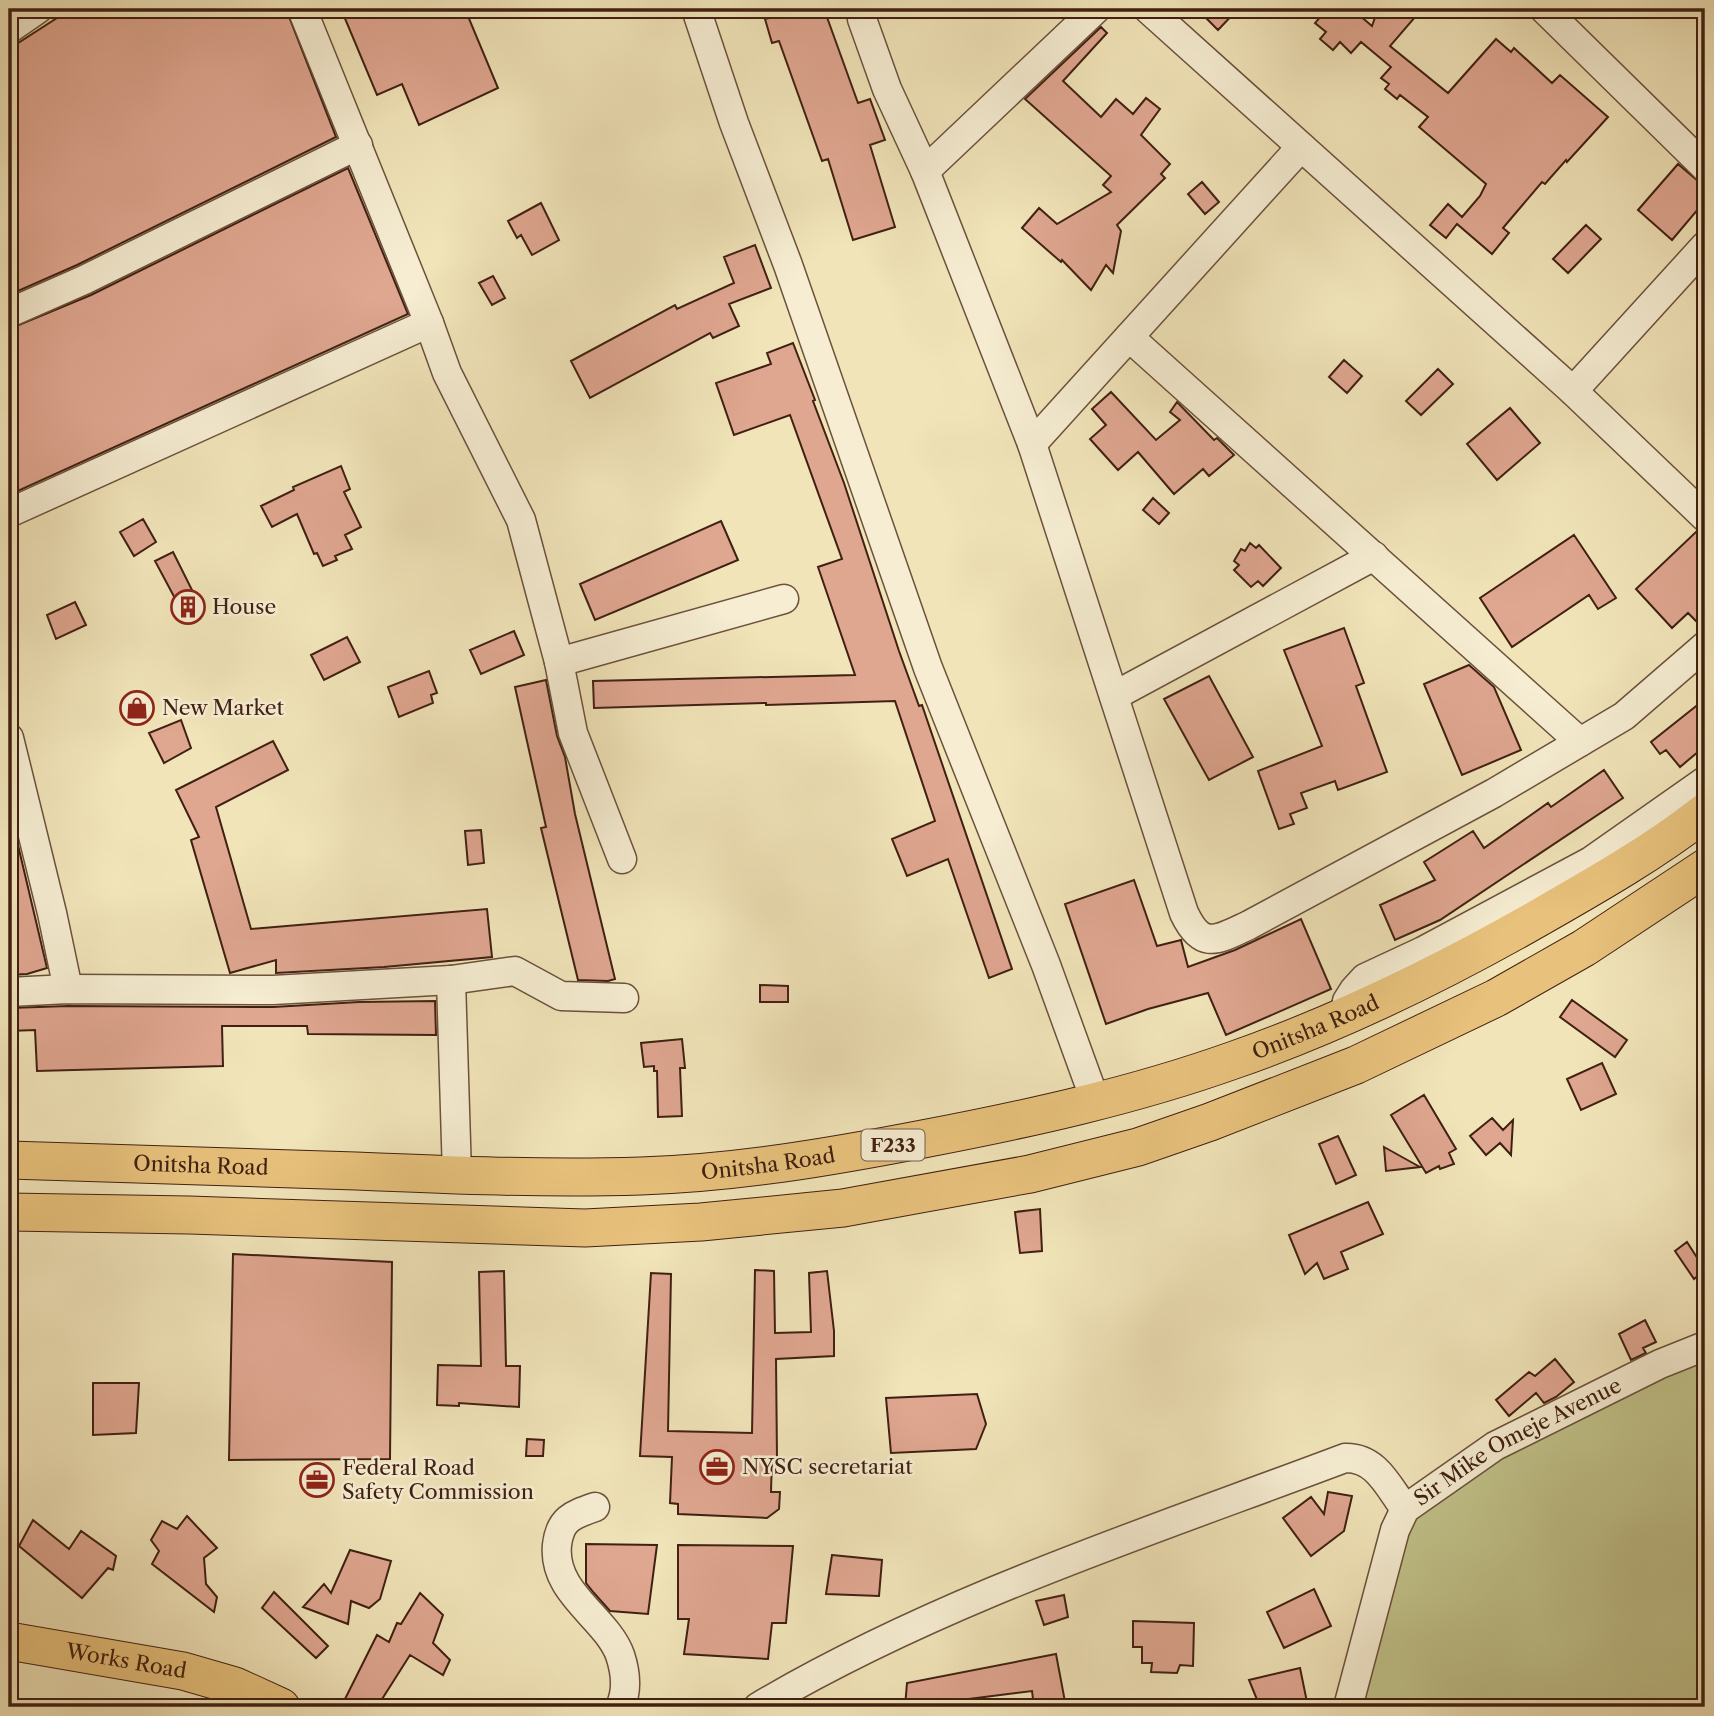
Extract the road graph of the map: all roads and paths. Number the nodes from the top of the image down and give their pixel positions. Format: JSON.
{"nodes":[{"id":1,"x":38,"y":9,"type":"edge"},
{"id":2,"x":302,"y":9,"type":"edge"},
{"id":3,"x":696,"y":9,"type":"edge"},
{"id":4,"x":861,"y":9,"type":"edge"},
{"id":5,"x":1096,"y":9,"type":"edge"},
{"id":6,"x":1148,"y":9,"type":"edge"},
{"id":7,"x":1544,"y":9,"type":"edge"},
{"id":8,"x":9,"y":29,"type":"edge"},
{"id":9,"x":358,"y":145,"type":"junction"},
{"id":10,"x":1301,"y":147,"type":"junction"},
{"id":11,"x":1705,"y":167,"type":"edge"},
{"id":12,"x":925,"y":171,"type":"junction"},
{"id":13,"x":1705,"y":246,"type":"edge"},
{"id":14,"x":9,"y":313,"type":"edge"},
{"id":15,"x":429,"y":323,"type":"junction"},
{"id":16,"x":1129,"y":337,"type":"junction"},
{"id":17,"x":1573,"y":391,"type":"junction"},
{"id":18,"x":1032,"y":444,"type":"junction"},
{"id":19,"x":9,"y":513,"type":"edge"},
{"id":20,"x":1705,"y":517,"type":"edge"},
{"id":21,"x":1374,"y":556,"type":"junction"},
{"id":22,"x":784,"y":599,"type":"dead end"},
{"id":23,"x":1705,"y":646,"type":"edge"},
{"id":24,"x":559,"y":662,"type":"junction"},
{"id":25,"x":1114,"y":696,"type":"junction"},
{"id":26,"x":9,"y":738,"type":"edge"},
{"id":27,"x":1580,"y":742,"type":"junction"},
{"id":28,"x":1705,"y":780,"type":"edge"},
{"id":29,"x":1705,"y":812,"type":"edge"},
{"id":30,"x":622,"y":859,"type":"dead end"},
{"id":31,"x":1705,"y":868,"type":"edge"},
{"id":32,"x":452,"y":980,"type":"junction"},
{"id":33,"x":68,"y":989,"type":"junction"},
{"id":34,"x":9,"y":992,"type":"edge"},
{"id":35,"x":624,"y":998,"type":"dead end"},
{"id":36,"x":1345,"y":1017,"type":"junction"},
{"id":37,"x":1095,"y":1100,"type":"junction"},
{"id":38,"x":9,"y":1160,"type":"edge"},
{"id":39,"x":696,"y":1173,"type":"junction"},
{"id":40,"x":457,"y":1175,"type":"junction"},
{"id":41,"x":9,"y":1212,"type":"edge"},
{"id":42,"x":701,"y":1222,"type":"junction"},
{"id":43,"x":1705,"y":1346,"type":"edge"},
{"id":44,"x":595,"y":1507,"type":"dead end"},
{"id":45,"x":1405,"y":1509,"type":"junction"},
{"id":46,"x":9,"y":1641,"type":"edge"},
{"id":47,"x":281,"y":1707,"type":"edge"},
{"id":48,"x":620,"y":1707,"type":"edge"},
{"id":49,"x":758,"y":1707,"type":"edge"},
{"id":50,"x":1348,"y":1707,"type":"edge"}],
"edges":[{"from":1,"to":8,"type":"street"},
{"from":2,"to":9,"type":"street"},
{"from":3,"to":37,"type":"street"},
{"from":4,"to":12,"type":"street"},
{"from":5,"to":12,"type":"street"},
{"from":6,"to":10,"type":"street"},
{"from":7,"to":11,"type":"street"},
{"from":9,"to":14,"type":"street"},
{"from":9,"to":15,"type":"street"},
{"from":10,"to":16,"type":"street"},
{"from":10,"to":17,"type":"street"},
{"from":12,"to":18,"type":"street"},
{"from":13,"to":17,"type":"street"},
{"from":15,"to":19,"type":"street"},
{"from":15,"to":24,"type":"street"},
{"from":16,"to":18,"type":"street"},
{"from":16,"to":21,"type":"street"},
{"from":17,"to":20,"type":"street"},
{"from":18,"to":25,"type":"street"},
{"from":21,"to":25,"type":"street"},
{"from":21,"to":27,"type":"street"},
{"from":22,"to":24,"type":"street"},
{"from":23,"to":27,"type":"street"},
{"from":24,"to":30,"type":"street"},
{"from":25,"to":27,"type":"street"},
{"from":26,"to":33,"type":"street"},
{"from":28,"to":36,"type":"street"},
{"from":29,"to":36,"type":"main road","name":"Onitsha Road","number":"F233"},
{"from":31,"to":42,"type":"main road"},
{"from":32,"to":33,"type":"street"},
{"from":32,"to":35,"type":"street"},
{"from":32,"to":40,"type":"street"},
{"from":33,"to":34,"type":"street"},
{"from":36,"to":37,"type":"main road","name":"Onitsha Road","number":"F233"},
{"from":37,"to":39,"type":"main road","name":"Onitsha Road","number":"F233"},
{"from":38,"to":40,"type":"main road","name":"Onitsha Road","number":"F233"},
{"from":39,"to":40,"type":"main road","name":"Onitsha Road","number":"F233"},
{"from":39,"to":42,"type":"main road"},
{"from":41,"to":42,"type":"main road"},
{"from":43,"to":45,"type":"street","name":"Sir Mike Omeje Avenue"},
{"from":44,"to":48,"type":"street"},
{"from":45,"to":49,"type":"street"},
{"from":45,"to":50,"type":"street","name":"Sir Mike Omeje Avenue"},
{"from":46,"to":47,"type":"main road","name":"Works Road"}]}
